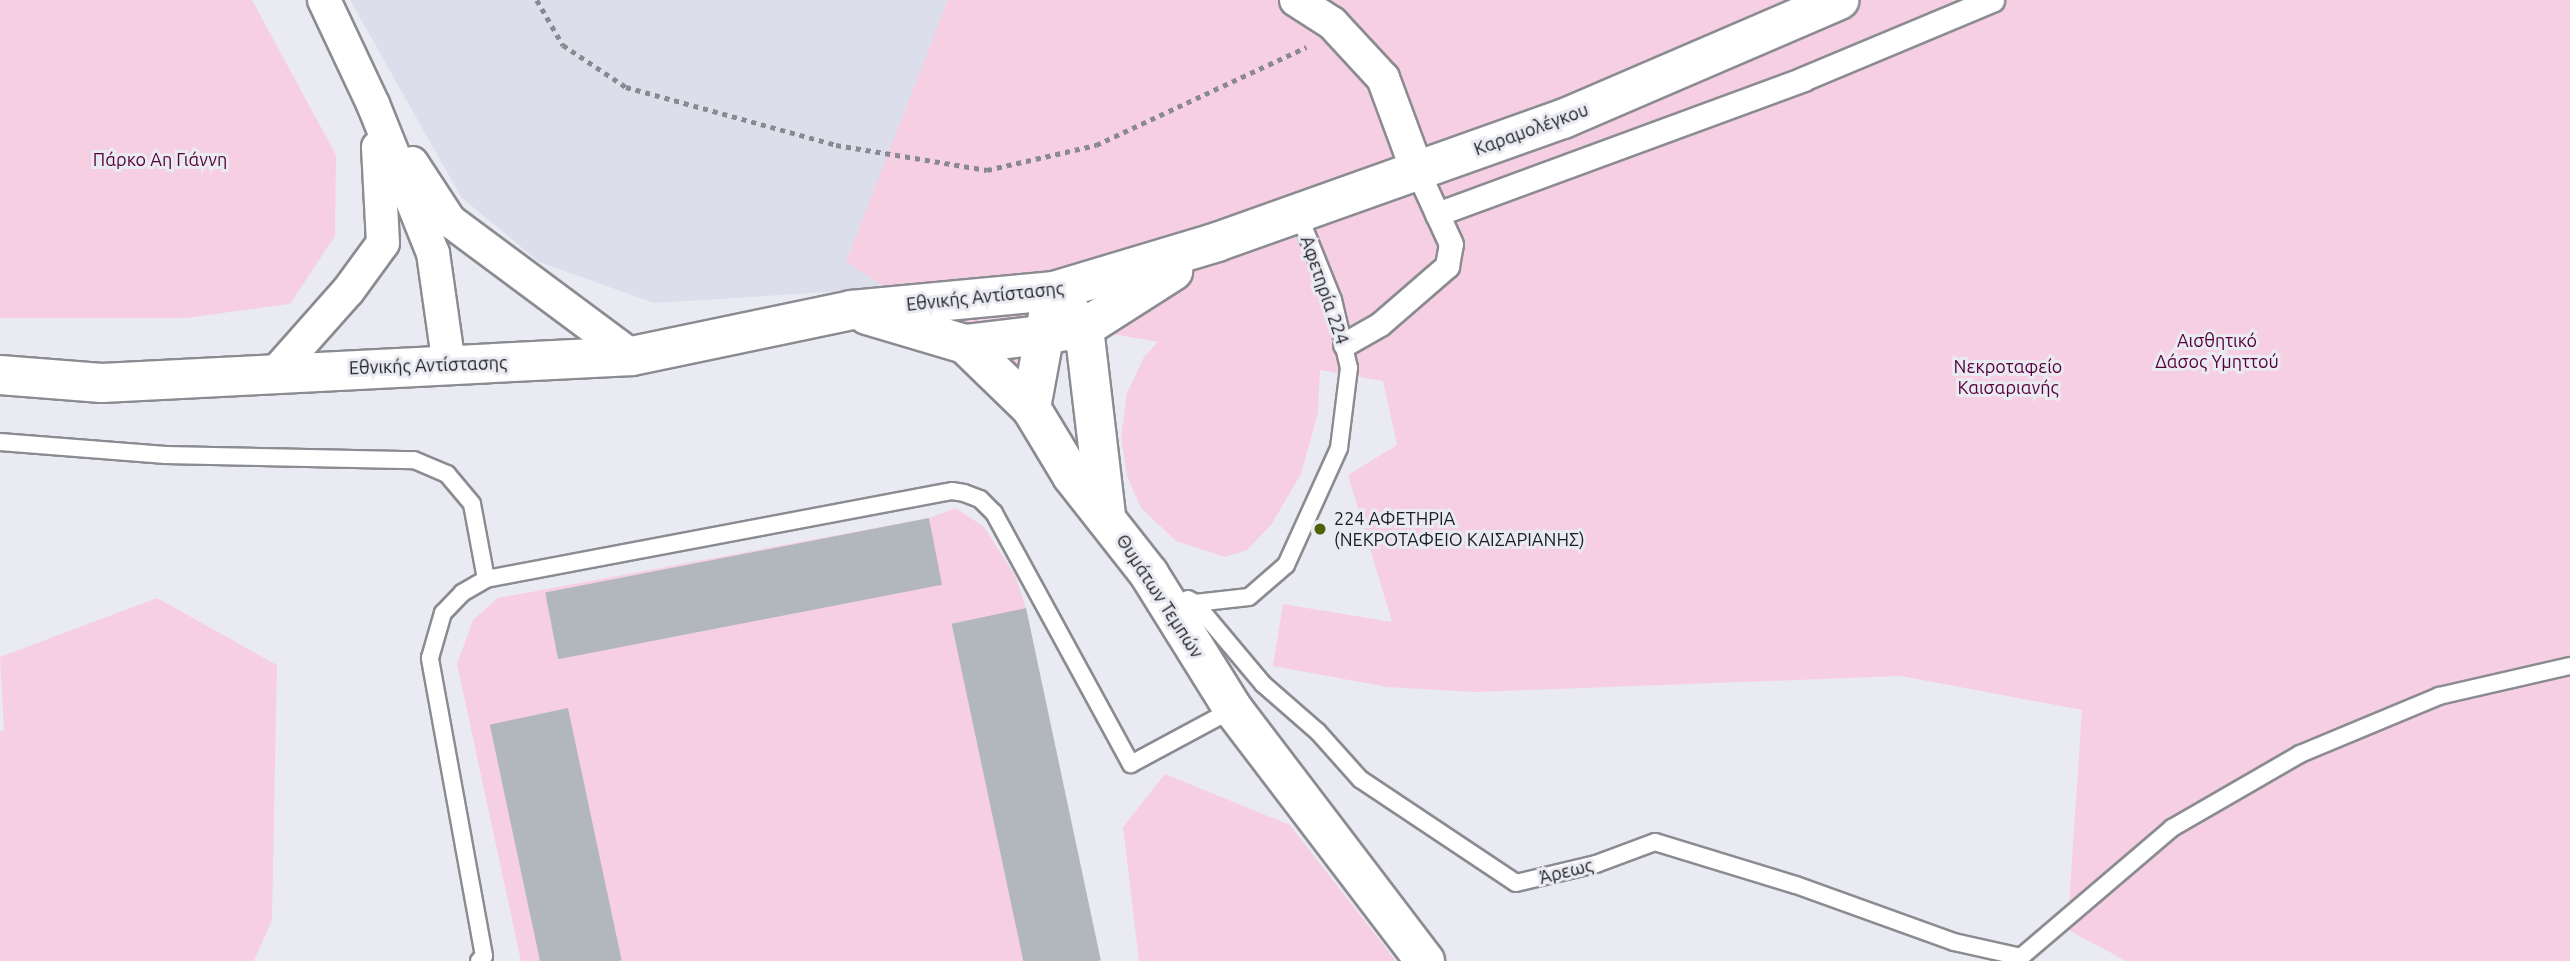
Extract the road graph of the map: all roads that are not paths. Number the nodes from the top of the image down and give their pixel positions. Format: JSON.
{"nodes":[{"id":1,"x":324,"y":0,"type":"edge"},
{"id":2,"x":1296,"y":0,"type":"edge"},
{"id":3,"x":1839,"y":0,"type":"edge"},
{"id":4,"x":1992,"y":0,"type":"edge"},
{"id":5,"x":373,"y":104,"type":"junction"},
{"id":6,"x":1417,"y":170,"type":"junction"},
{"id":7,"x":1298,"y":213,"type":"junction"},
{"id":8,"x":1437,"y":215,"type":"junction"},
{"id":9,"x":1217,"y":242,"type":"junction"},
{"id":10,"x":1054,"y":292,"type":"junction"},
{"id":11,"x":852,"y":310,"type":"junction"},
{"id":12,"x":1084,"y":328,"type":"junction"},
{"id":13,"x":1042,"y":335,"type":"junction"},
{"id":14,"x":965,"y":344,"type":"junction"},
{"id":15,"x":1345,"y":344,"type":"junction"},
{"id":16,"x":632,"y":356,"type":"junction"},
{"id":17,"x":449,"y":365,"type":"junction"},
{"id":18,"x":276,"y":372,"type":"junction"},
{"id":19,"x":0,"y":375,"type":"edge"},
{"id":20,"x":1031,"y":408,"type":"junction"},
{"id":21,"x":0,"y":442,"type":"edge"},
{"id":22,"x":1106,"y":516,"type":"junction"},
{"id":23,"x":1149,"y":574,"type":"junction"},
{"id":24,"x":486,"y":579,"type":"junction"},
{"id":25,"x":1195,"y":603,"type":"junction"},
{"id":26,"x":2570,"y":666,"type":"edge"},
{"id":27,"x":1233,"y":709,"type":"junction"},
{"id":28,"x":2020,"y":959,"type":"edge"},
{"id":29,"x":479,"y":961,"type":"edge"},
{"id":30,"x":1425,"y":961,"type":"edge"}],
"edges":[{"from":1,"to":5,"type":"street"},
{"from":2,"to":6,"type":"street"},
{"from":3,"to":6,"type":"main road","name":"Καραμολέγκου"},
{"from":4,"to":8,"type":"street"},
{"from":5,"to":16,"type":"street"},
{"from":5,"to":17,"type":"street"},
{"from":5,"to":18,"type":"street"},
{"from":6,"to":7,"type":"main road","name":"Καραμολέγκου"},
{"from":6,"to":8,"type":"street"},
{"from":7,"to":9,"type":"main road","name":"Καραμολέγκου"},
{"from":7,"to":15,"type":"lane","name":"Αφετηρία 224"},
{"from":8,"to":15,"type":"street"},
{"from":9,"to":10,"type":"main road","name":"Εθνικής Αντίστασης"},
{"from":9,"to":12,"type":"main road","name":"Εθνικής Αντίστασης"},
{"from":10,"to":11,"type":"main road","name":"Εθνικής Αντίστασης"},
{"from":10,"to":12,"type":"main road"},
{"from":10,"to":13,"type":"main road"},
{"from":11,"to":14,"type":"main road","name":"Εθνικής Αντίστασης"},
{"from":11,"to":16,"type":"main road","name":"Εθνικής Αντίστασης"},
{"from":12,"to":13,"type":"main road","name":"Εθνικής Αντίστασης"},
{"from":12,"to":22,"type":"main road","name":"Θυμάτων Τεμπών"},
{"from":13,"to":14,"type":"main road","name":"Εθνικής Αντίστασης"},
{"from":13,"to":20,"type":"main road"},
{"from":14,"to":20,"type":"main road"},
{"from":15,"to":25,"type":"lane","name":"Αφετηρία 224"},
{"from":16,"to":17,"type":"main road","name":"Εθνικής Αντίστασης"},
{"from":17,"to":18,"type":"main road","name":"Εθνικής Αντίστασης"},
{"from":18,"to":19,"type":"main road","name":"Εθνικής Αντίστασης"},
{"from":20,"to":22,"type":"main road"},
{"from":21,"to":24,"type":"lane"},
{"from":22,"to":23,"type":"main road","name":"Θυμάτων Τεμπών"},
{"from":23,"to":25,"type":"lane"},
{"from":23,"to":27,"type":"main road","name":"Θυμάτων Τεμπών"},
{"from":24,"to":27,"type":"lane"},
{"from":24,"to":29,"type":"lane"},
{"from":25,"to":28,"type":"lane","name":"Άρεως"},
{"from":26,"to":28,"type":"lane"},
{"from":27,"to":30,"type":"main road","name":"Θυμάτων Τεμπών"}]}
